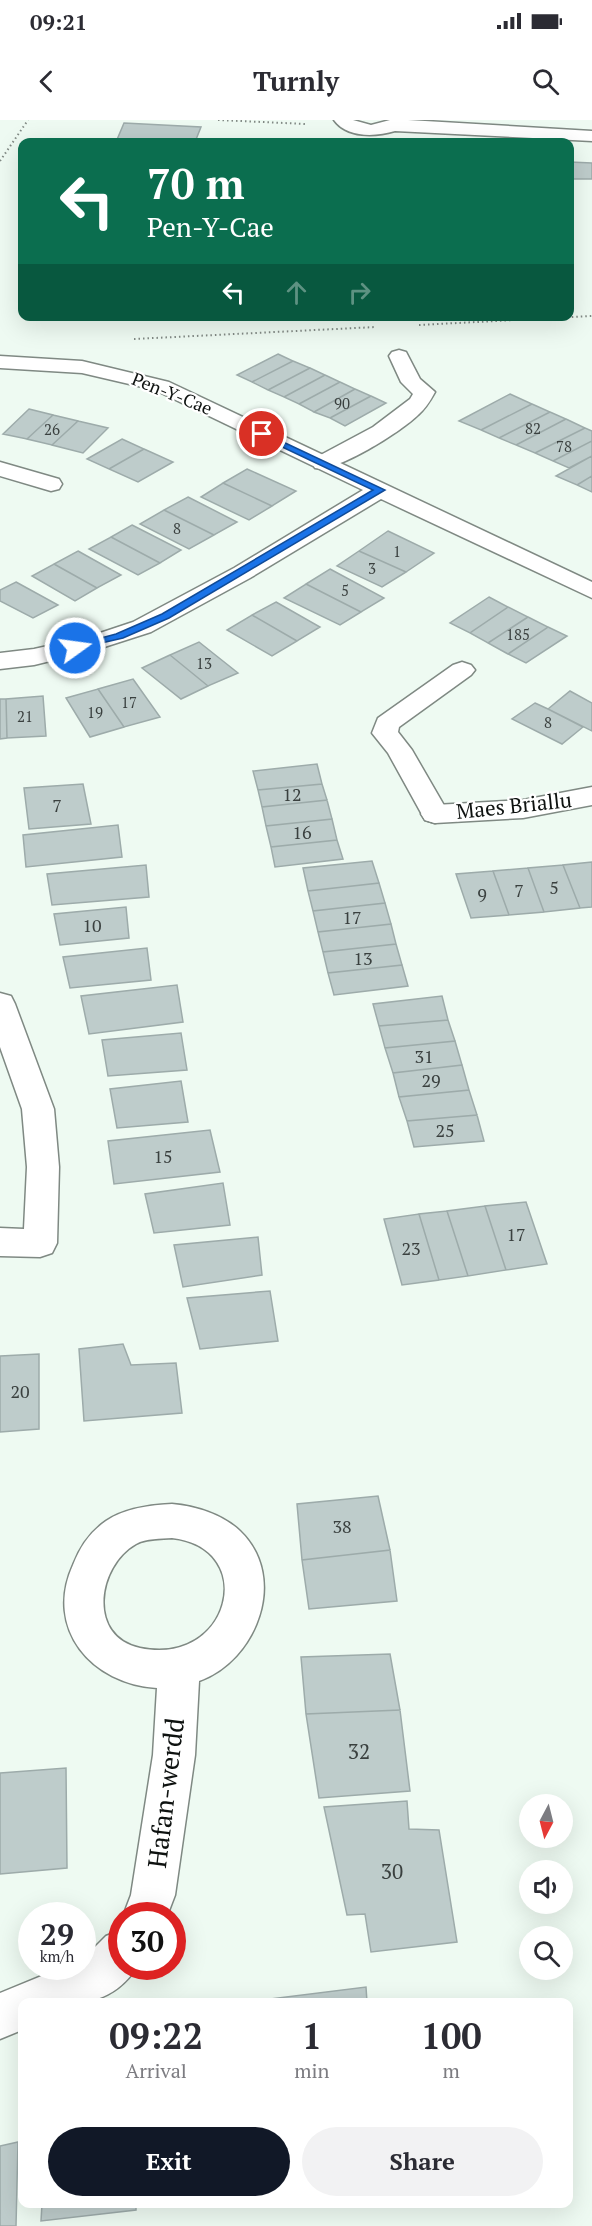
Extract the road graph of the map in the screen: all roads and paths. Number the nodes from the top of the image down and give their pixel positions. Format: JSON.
{"nodes":[{"id":1,"x":28,"y":120,"type":"edge"},
{"id":2,"x":218,"y":120,"type":"edge"},
{"id":3,"x":342,"y":121,"type":"edge"},
{"id":4,"x":396,"y":123,"type":"edge"},
{"id":5,"x":592,"y":136,"type":"edge"},
{"id":6,"x":0,"y":161,"type":"edge"},
{"id":7,"x":592,"y":316,"type":"edge"},
{"id":8,"x":574,"y":317,"type":"edge"},
{"id":9,"x":493,"y":321,"type":"edge"},
{"id":10,"x":413,"y":325,"type":"dead end"},
{"id":11,"x":377,"y":327,"type":"dead end"},
{"id":12,"x":126,"y":340,"type":"dead end"},
{"id":13,"x":399,"y":356,"type":"dead end"},
{"id":14,"x":0,"y":362,"type":"edge"},
{"id":15,"x":323,"y":463,"type":"junction"},
{"id":16,"x":5,"y":475,"type":"edge"},
{"id":17,"x":51,"y":484,"type":"dead end"},
{"id":18,"x":380,"y":490,"type":"junction"},
{"id":19,"x":592,"y":591,"type":"edge"},
{"id":20,"x":0,"y":661,"type":"edge"},
{"id":21,"x":462,"y":670,"type":"dead end"},
{"id":22,"x":592,"y":796,"type":"edge"},
{"id":23,"x":0,"y":1004,"type":"edge"},
{"id":24,"x":0,"y":1242,"type":"edge"},
{"id":25,"x":179,"y":1669,"type":"dead end"},
{"id":26,"x":150,"y":1902,"type":"edge"},
{"id":27,"x":108,"y":1968,"type":"edge"},
{"id":28,"x":44,"y":1998,"type":"edge"},
{"id":29,"x":18,"y":2009,"type":"edge"},
{"id":30,"x":0,"y":2016,"type":"edge"}],
"edges":[{"from":1,"to":6,"type":"path"},
{"from":2,"to":3,"type":"path"},
{"from":3,"to":4,"type":"street"},
{"from":4,"to":5,"type":"street"},
{"from":7,"to":8,"type":"path"},
{"from":9,"to":10,"type":"path"},
{"from":11,"to":12,"type":"path"},
{"from":13,"to":15,"type":"street"},
{"from":14,"to":15,"type":"street","name":"Pen-Y-Cae"},
{"from":15,"to":18,"type":"street","name":"Pen-Y-Cae"},
{"from":16,"to":17,"type":"street"},
{"from":18,"to":19,"type":"street","name":"Pen-Y-Cae"},
{"from":18,"to":20,"type":"street"},
{"from":21,"to":22,"type":"street","name":"Maes Briallu"},
{"from":23,"to":24,"type":"street"},
{"from":25,"to":26,"type":"street","name":"Hafan-werdd"},
{"from":27,"to":28,"type":"street"},
{"from":29,"to":30,"type":"street"}]}
